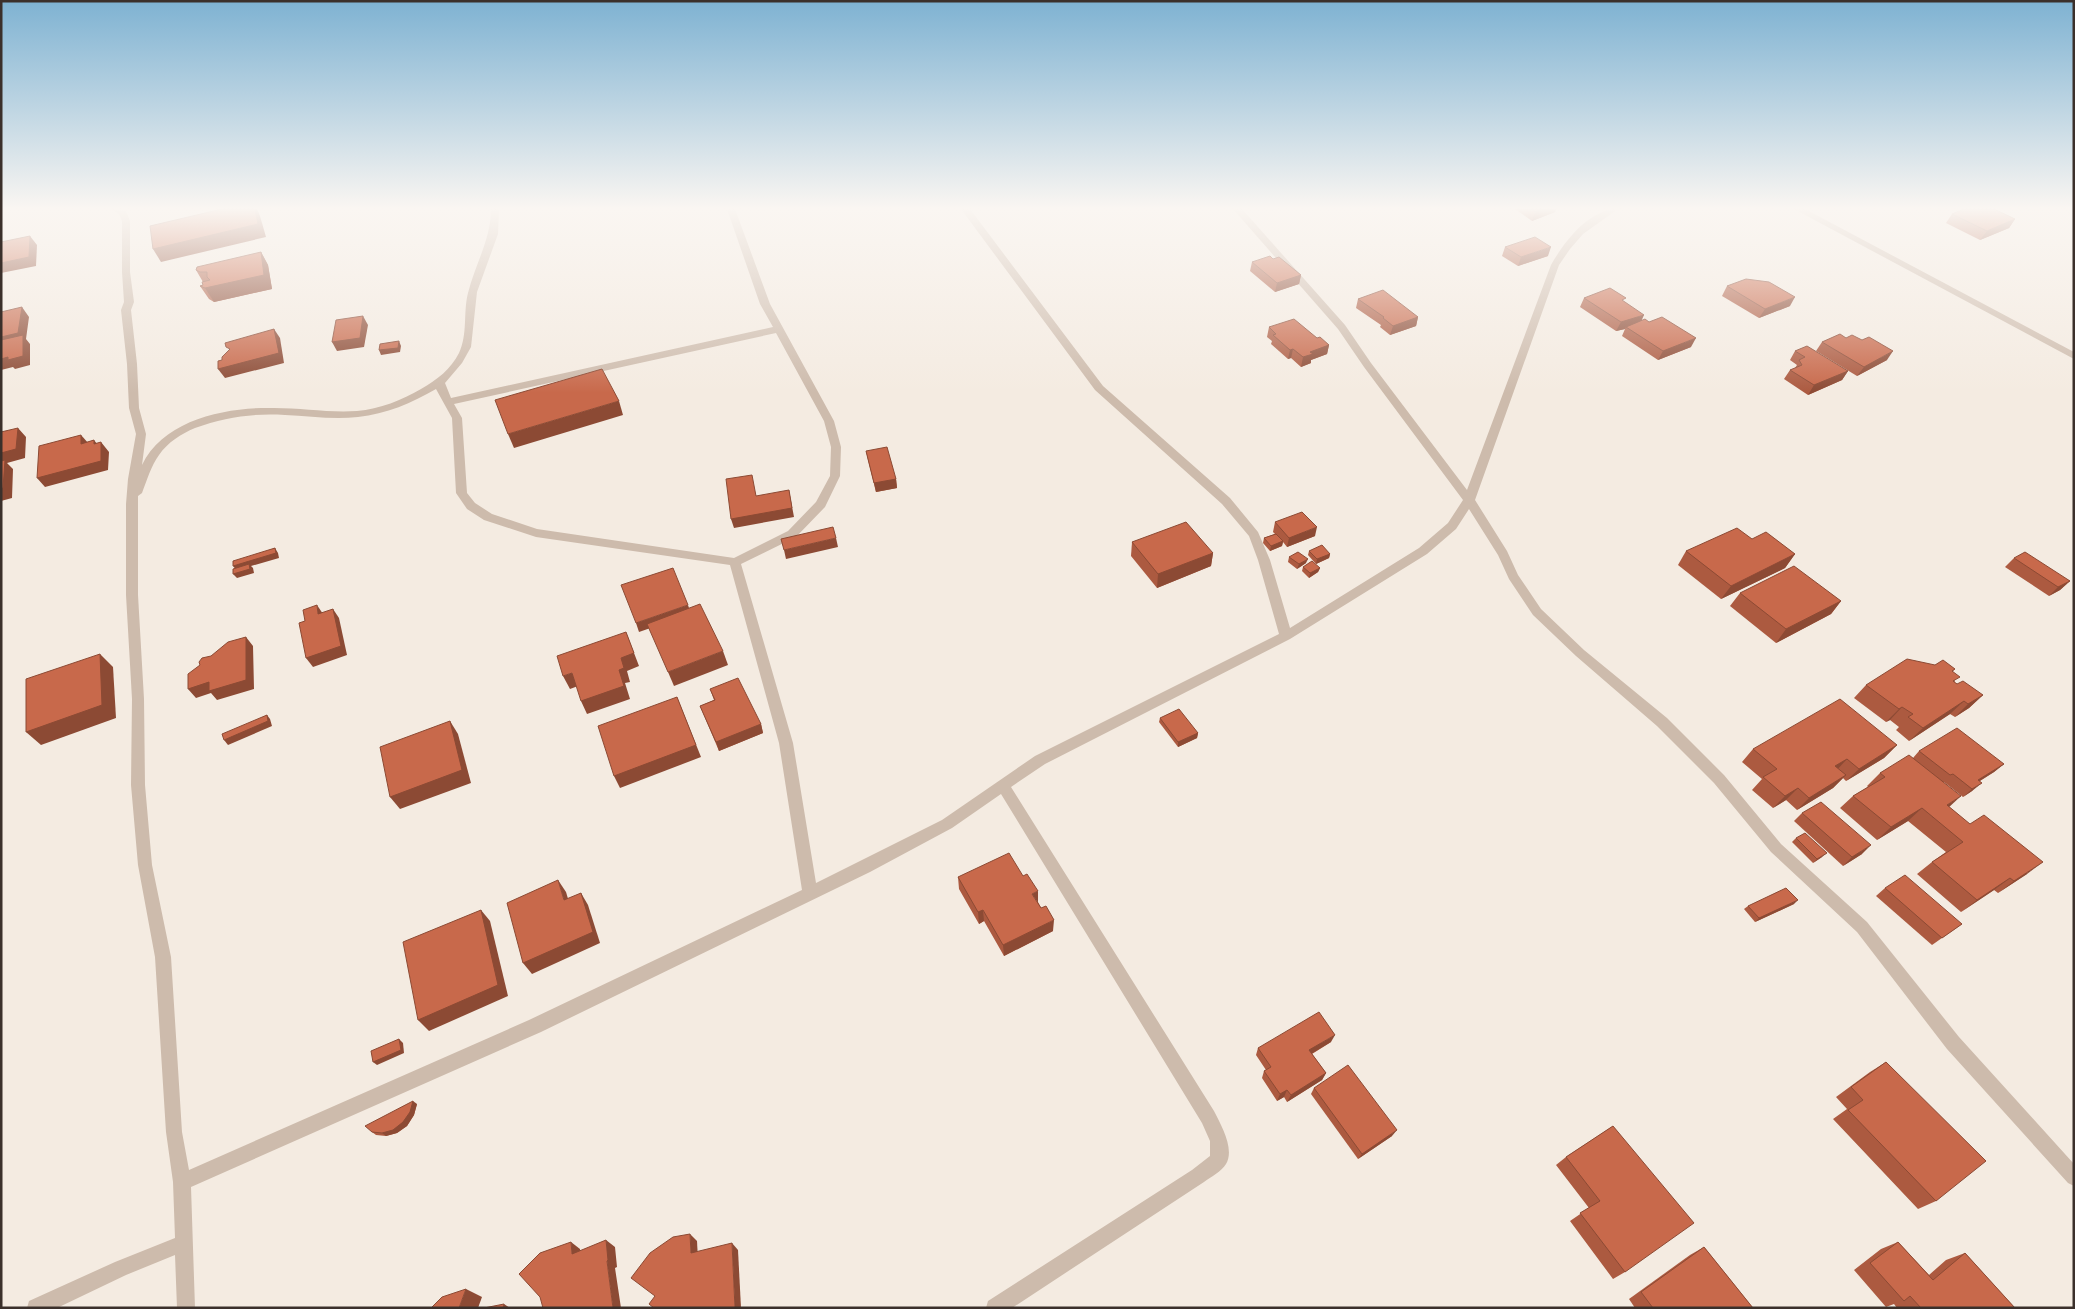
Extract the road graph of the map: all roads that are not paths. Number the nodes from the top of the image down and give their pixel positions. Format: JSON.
{"nodes":[{"id":1,"x":126,"y":270,"type":"edge"},
{"id":2,"x":479,"y":270,"type":"edge"},
{"id":3,"x":752,"y":270,"type":"edge"},
{"id":4,"x":1010,"y":270,"type":"edge"},
{"id":5,"x":1291,"y":270,"type":"edge"},
{"id":6,"x":1553,"y":270,"type":"edge"},
{"id":7,"x":1912,"y":270,"type":"edge"},
{"id":8,"x":779,"y":329,"type":"junction"},
{"id":9,"x":2074,"y":356,"type":"edge"},
{"id":10,"x":440,"y":382,"type":"junction"},
{"id":11,"x":448,"y":402,"type":"junction"},
{"id":12,"x":1469,"y":500,"type":"junction"},
{"id":13,"x":132,"y":504,"type":"junction"},
{"id":14,"x":735,"y":562,"type":"junction"},
{"id":15,"x":1286,"y":636,"type":"junction"},
{"id":16,"x":1003,"y":786,"type":"junction"},
{"id":17,"x":810,"y":892,"type":"junction"},
{"id":18,"x":2074,"y":1177,"type":"edge"},
{"id":19,"x":182,"y":1182,"type":"junction"},
{"id":20,"x":184,"y":1243,"type":"junction"},
{"id":21,"x":36,"y":1308,"type":"edge"},
{"id":22,"x":186,"y":1308,"type":"edge"},
{"id":23,"x":994,"y":1308,"type":"edge"}],
"edges":[{"from":1,"to":13,"type":"street"},
{"from":2,"to":10,"type":"street"},
{"from":3,"to":8,"type":"street"},
{"from":4,"to":15,"type":"street"},
{"from":5,"to":12,"type":"street"},
{"from":6,"to":12,"type":"street"},
{"from":7,"to":9,"type":"street"},
{"from":8,"to":11,"type":"street"},
{"from":8,"to":14,"type":"street"},
{"from":10,"to":11,"type":"street"},
{"from":10,"to":13,"type":"street"},
{"from":11,"to":14,"type":"street"},
{"from":12,"to":15,"type":"street"},
{"from":12,"to":18,"type":"street"},
{"from":13,"to":19,"type":"street"},
{"from":14,"to":17,"type":"street"},
{"from":15,"to":16,"type":"street"},
{"from":16,"to":17,"type":"street"},
{"from":16,"to":23,"type":"street"},
{"from":17,"to":19,"type":"street"},
{"from":19,"to":20,"type":"street"},
{"from":20,"to":21,"type":"street"},
{"from":20,"to":22,"type":"street"}]}
